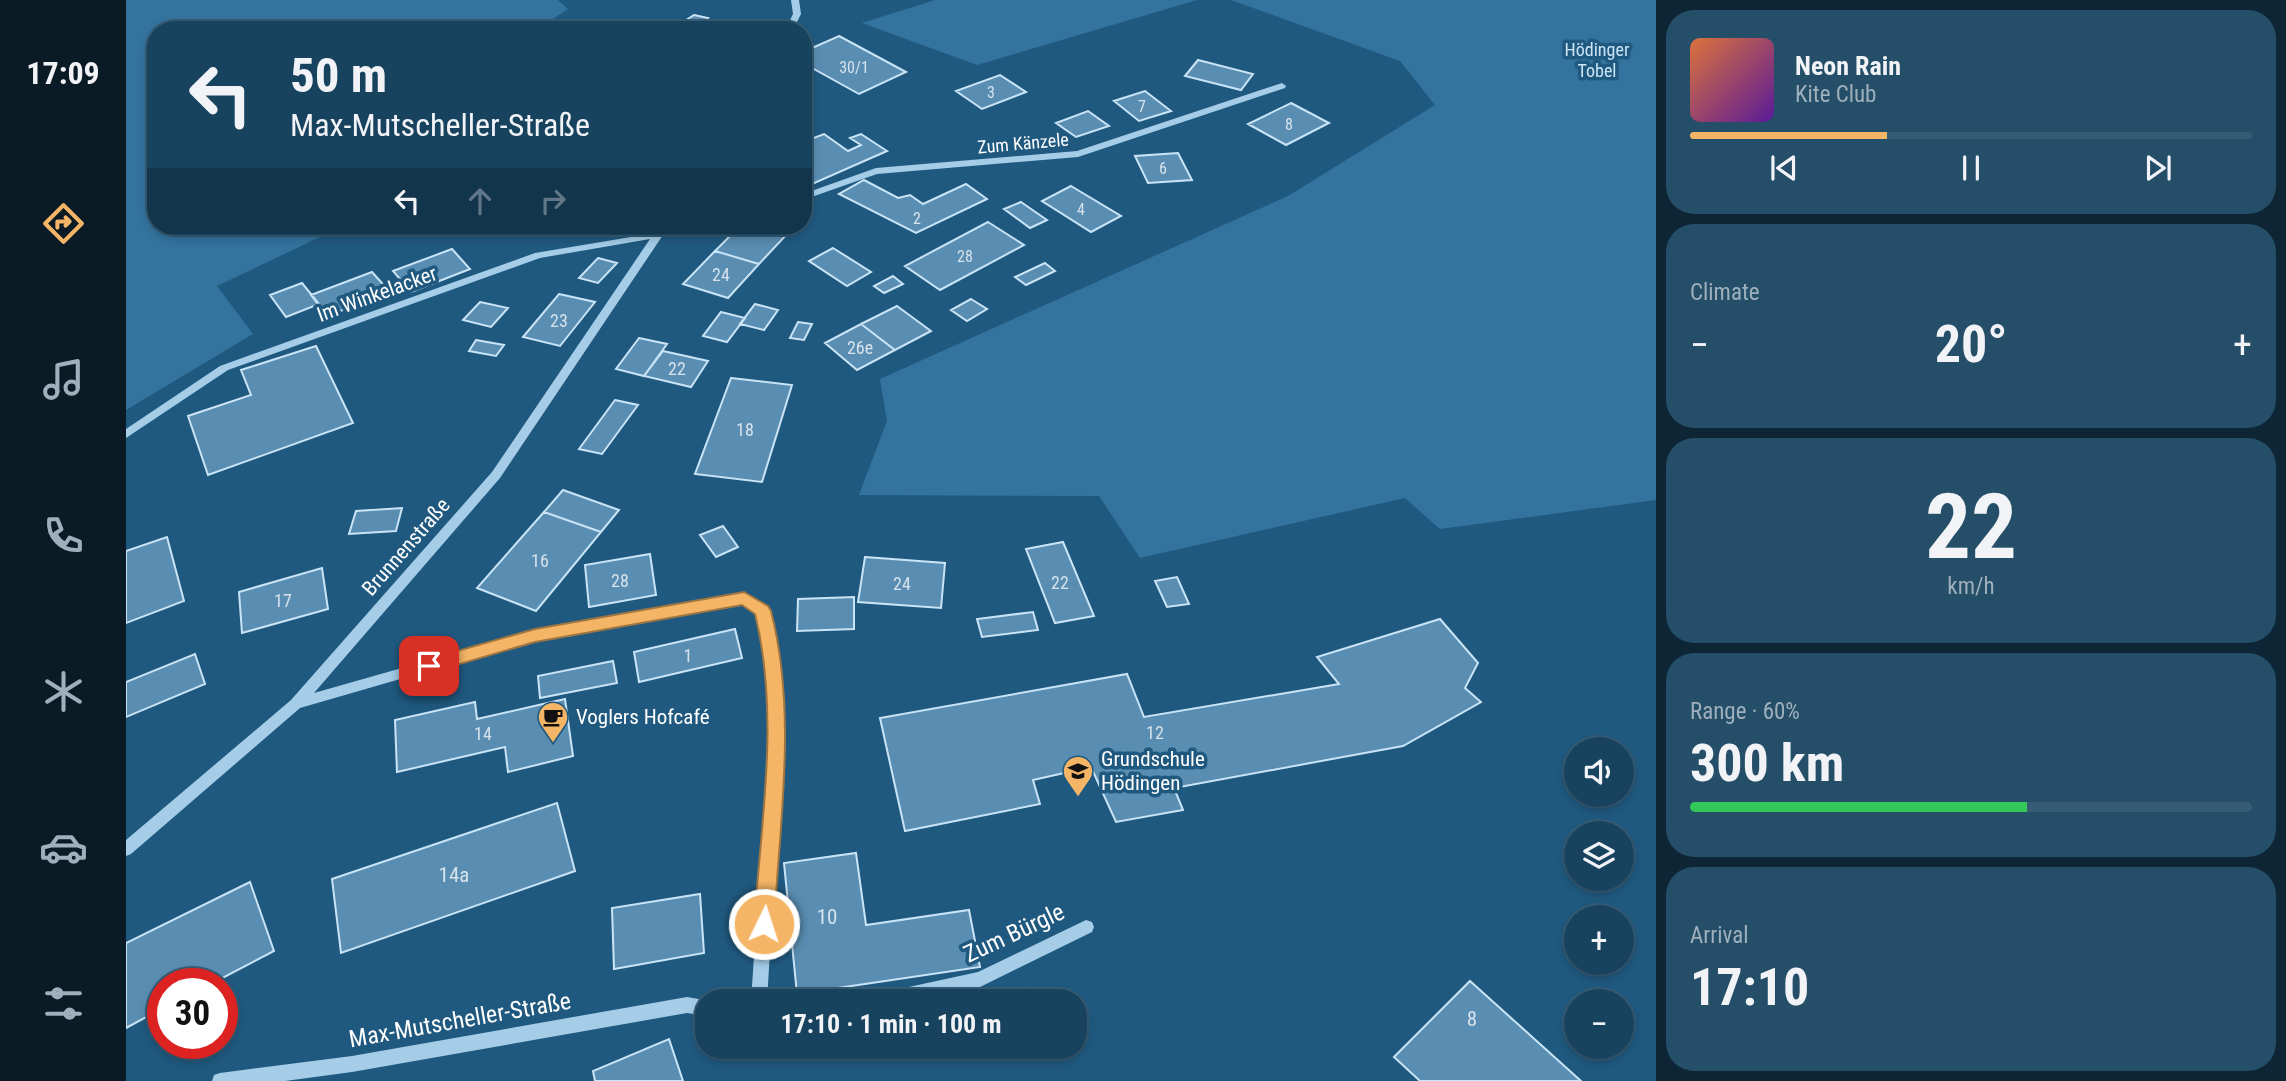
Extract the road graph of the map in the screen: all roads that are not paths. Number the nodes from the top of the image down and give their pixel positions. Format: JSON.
{"nodes":[{"id":1,"x":795,"y":0,"type":"edge"},
{"id":2,"x":794,"y":21,"type":"edge"},
{"id":3,"x":1282,"y":86,"type":"dead end"},
{"id":4,"x":812,"y":194,"type":"edge"},
{"id":5,"x":636,"y":235,"type":"edge"},
{"id":6,"x":658,"y":235,"type":"edge"},
{"id":7,"x":126,"y":434,"type":"edge"},
{"id":8,"x":296,"y":704,"type":"junction"},
{"id":9,"x":126,"y":849,"type":"edge"},
{"id":10,"x":1086,"y":927,"type":"dead end"},
{"id":11,"x":760,"y":989,"type":"edge"},
{"id":12,"x":935,"y":989,"type":"edge"},
{"id":13,"x":695,"y":1006,"type":"edge"},
{"id":14,"x":220,"y":1081,"type":"edge"}],
"edges":[{"from":1,"to":2,"type":"street"},
{"from":3,"to":4,"type":"street","name":"Zum Känzele"},
{"from":5,"to":7,"type":"street","name":"Im Winkelacker"},
{"from":6,"to":8,"type":"street","name":"Brunnenstraße"},
{"from":8,"to":9,"type":"street","name":"Brunnenstraße"},
{"from":8,"to":11,"type":"street"},
{"from":10,"to":12,"type":"street","name":"Zum Bürgle"},
{"from":13,"to":14,"type":"street","name":"Max-Mutscheller-Straße"}]}
